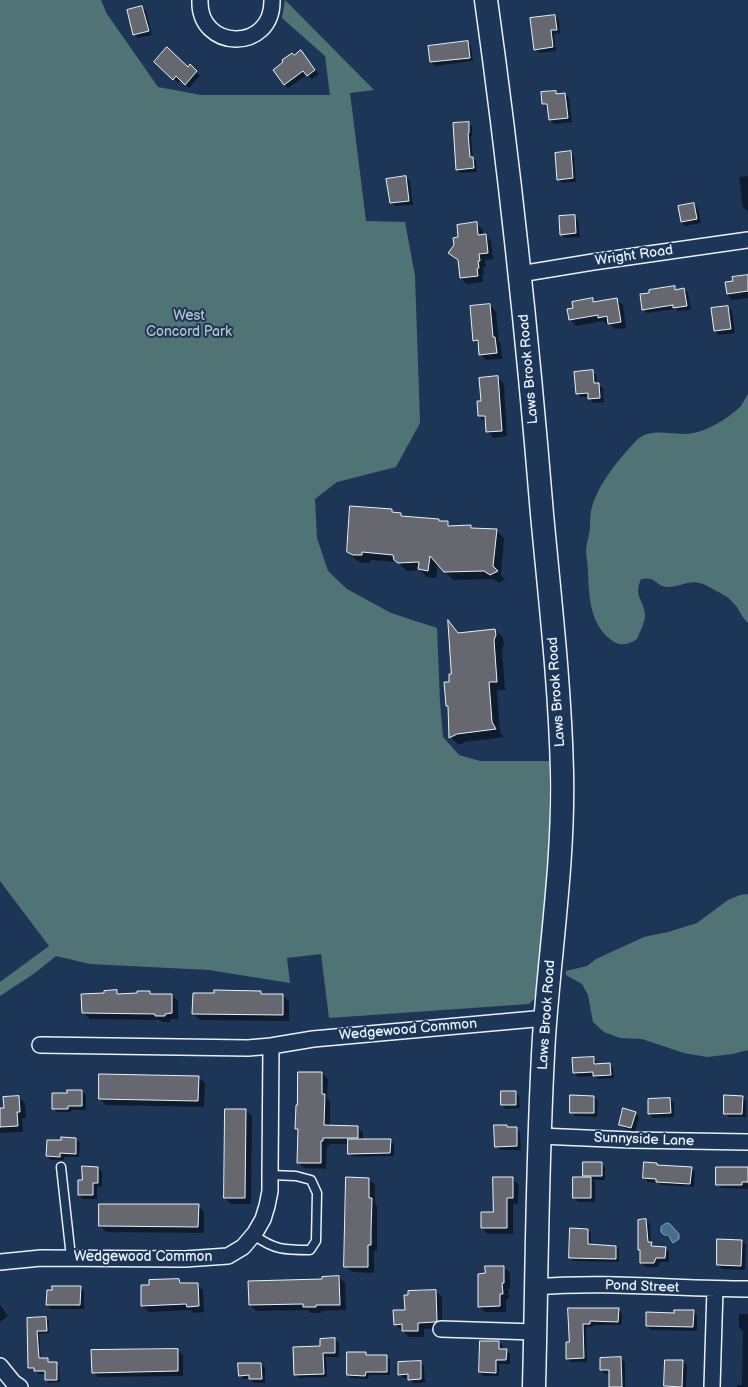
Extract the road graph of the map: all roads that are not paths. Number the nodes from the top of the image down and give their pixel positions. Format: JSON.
{"nodes":[{"id":1,"x":200,"y":0,"type":"edge"},
{"id":2,"x":272,"y":0,"type":"edge"},
{"id":3,"x":486,"y":0,"type":"edge"},
{"id":4,"x":748,"y":240,"type":"edge"},
{"id":5,"x":520,"y":274,"type":"junction"},
{"id":6,"x":546,"y":1018,"type":"junction"},
{"id":7,"x":40,"y":1045,"type":"dead end"},
{"id":8,"x":272,"y":1046,"type":"junction"},
{"id":9,"x":540,"y":1136,"type":"junction"},
{"id":10,"x":748,"y":1142,"type":"edge"},
{"id":11,"x":61,"y":1167,"type":"dead end"},
{"id":12,"x":270,"y":1175,"type":"junction"},
{"id":13,"x":254,"y":1235,"type":"junction"},
{"id":14,"x":71,"y":1257,"type":"junction"},
{"id":15,"x":0,"y":1262,"type":"edge"},
{"id":16,"x":536,"y":1287,"type":"junction"},
{"id":17,"x":715,"y":1289,"type":"junction"},
{"id":18,"x":748,"y":1289,"type":"edge"},
{"id":19,"x":441,"y":1329,"type":"dead end"},
{"id":20,"x":535,"y":1332,"type":"junction"},
{"id":21,"x":0,"y":1366,"type":"edge"},
{"id":22,"x":20,"y":1387,"type":"edge"},
{"id":23,"x":534,"y":1387,"type":"edge"},
{"id":24,"x":712,"y":1387,"type":"edge"}],
"edges":[{"from":1,"to":2,"type":"street"},
{"from":3,"to":5,"type":"street","name":"Laws Brook Road"},
{"from":4,"to":5,"type":"street","name":"Wright Road"},
{"from":5,"to":6,"type":"street","name":"Laws Brook Road"},
{"from":6,"to":8,"type":"street","name":"Wedgewood Common"},
{"from":6,"to":9,"type":"street","name":"Laws Brook Road"},
{"from":7,"to":8,"type":"street","name":"Wedgewood Common"},
{"from":8,"to":12,"type":"street","name":"Wedgewood Common"},
{"from":9,"to":10,"type":"street","name":"Sunnyside Lane"},
{"from":9,"to":16,"type":"street","name":"Laws Brook Road"},
{"from":11,"to":14,"type":"lane"},
{"from":12,"to":13,"type":"street","name":"Wedgewood Common"},
{"from":12,"to":13,"type":"lane"},
{"from":13,"to":14,"type":"street","name":"Wedgewood Common"},
{"from":14,"to":15,"type":"street","name":"Wedgewood Common"},
{"from":16,"to":17,"type":"street","name":"Pond Street"},
{"from":16,"to":20,"type":"street","name":"Laws Brook Road"},
{"from":17,"to":18,"type":"street","name":"Pond Street"},
{"from":17,"to":24,"type":"street"},
{"from":19,"to":20,"type":"street"},
{"from":20,"to":23,"type":"street","name":"Laws Brook Road"},
{"from":21,"to":22,"type":"street"}]}
